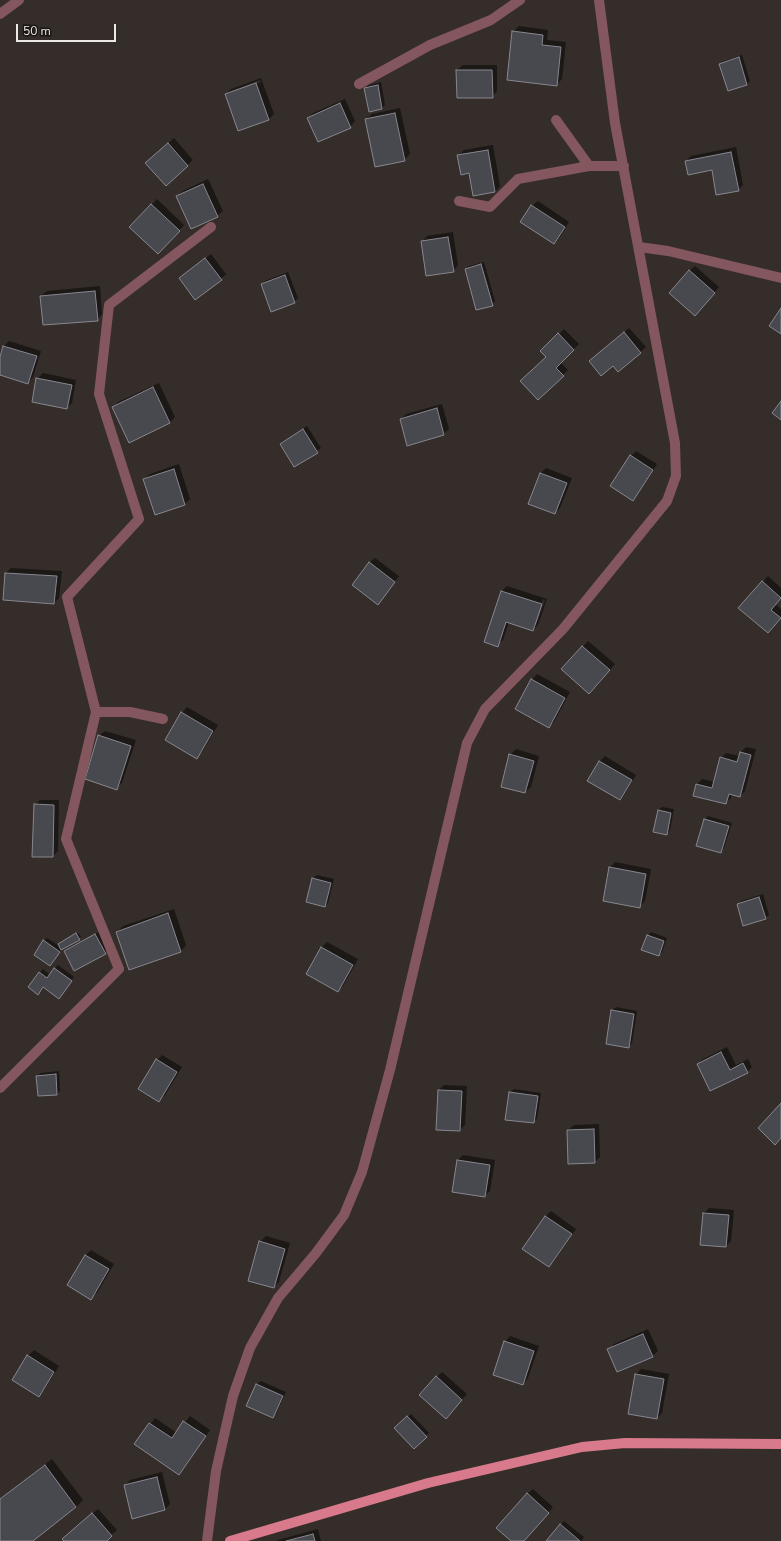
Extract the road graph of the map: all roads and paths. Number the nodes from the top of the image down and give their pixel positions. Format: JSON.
{"nodes":[{"id":1,"x":19,"y":0,"type":"edge"},
{"id":2,"x":520,"y":0,"type":"edge"},
{"id":3,"x":599,"y":0,"type":"edge"},
{"id":4,"x":0,"y":14,"type":"edge"},
{"id":5,"x":359,"y":84,"type":"dead end"},
{"id":6,"x":556,"y":120,"type":"dead end"},
{"id":7,"x":589,"y":166,"type":"junction"},
{"id":8,"x":624,"y":166,"type":"junction"},
{"id":9,"x":459,"y":201,"type":"dead end"},
{"id":10,"x":211,"y":227,"type":"dead end"},
{"id":11,"x":639,"y":247,"type":"junction"},
{"id":12,"x":781,"y":278,"type":"edge"},
{"id":13,"x":96,"y":712,"type":"junction"},
{"id":14,"x":163,"y":719,"type":"dead end"},
{"id":15,"x":0,"y":1088,"type":"edge"},
{"id":16,"x":781,"y":1444,"type":"edge"},
{"id":17,"x":207,"y":1541,"type":"edge"},
{"id":18,"x":230,"y":1541,"type":"edge"}],
"edges":[{"from":1,"to":4,"type":"street"},
{"from":2,"to":5,"type":"street"},
{"from":3,"to":8,"type":"street"},
{"from":6,"to":7,"type":"street"},
{"from":7,"to":8,"type":"street"},
{"from":7,"to":9,"type":"street"},
{"from":8,"to":11,"type":"street"},
{"from":10,"to":13,"type":"street"},
{"from":11,"to":12,"type":"street"},
{"from":11,"to":17,"type":"street"},
{"from":13,"to":14,"type":"street"},
{"from":13,"to":15,"type":"street"},
{"from":16,"to":18,"type":"main road"}]}
